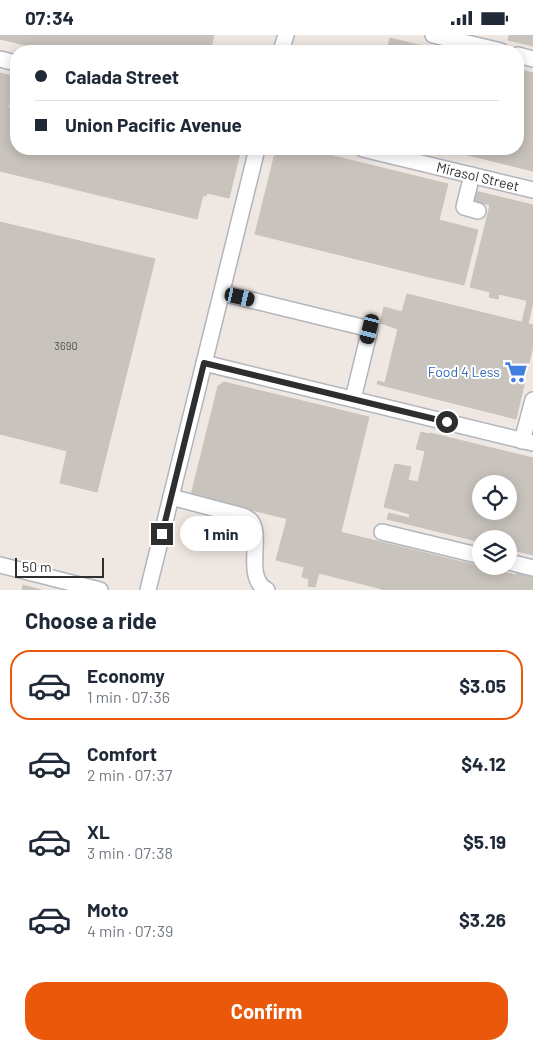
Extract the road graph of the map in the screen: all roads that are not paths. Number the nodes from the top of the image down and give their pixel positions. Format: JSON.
{"nodes":[{"id":1,"x":433,"y":35,"type":"edge"},
{"id":2,"x":475,"y":45,"type":"edge"},
{"id":3,"x":256,"y":155,"type":"edge"},
{"id":4,"x":388,"y":155,"type":"edge"},
{"id":5,"x":472,"y":175,"type":"junction"},
{"id":6,"x":533,"y":190,"type":"edge"},
{"id":7,"x":478,"y":211,"type":"dead end"},
{"id":8,"x":222,"y":293,"type":"junction"},
{"id":9,"x":204,"y":363,"type":"junction"},
{"id":10,"x":353,"y":399,"type":"junction"},
{"id":11,"x":533,"y":400,"type":"edge"},
{"id":12,"x":528,"y":442,"type":"edge"},
{"id":13,"x":171,"y":497,"type":"junction"},
{"id":14,"x":382,"y":532,"type":"dead end"},
{"id":15,"x":472,"y":554,"type":"edge"},
{"id":16,"x":517,"y":564,"type":"edge"},
{"id":17,"x":0,"y":565,"type":"edge"},
{"id":18,"x":533,"y":568,"type":"edge"},
{"id":19,"x":100,"y":590,"type":"edge"},
{"id":20,"x":148,"y":590,"type":"edge"},
{"id":21,"x":267,"y":590,"type":"edge"}],
"edges":[{"from":1,"to":2,"type":"street"},
{"from":3,"to":8,"type":"street"},
{"from":4,"to":5,"type":"street","name":"Mirasol Street"},
{"from":5,"to":6,"type":"street","name":"Mirasol Street"},
{"from":5,"to":7,"type":"street"},
{"from":8,"to":9,"type":"street"},
{"from":8,"to":10,"type":"street"},
{"from":9,"to":10,"type":"street"},
{"from":9,"to":13,"type":"street"},
{"from":10,"to":12,"type":"street"},
{"from":11,"to":12,"type":"street"},
{"from":13,"to":20,"type":"street"},
{"from":13,"to":21,"type":"street"},
{"from":14,"to":15,"type":"street"},
{"from":16,"to":18,"type":"street"},
{"from":17,"to":19,"type":"street"}]}
